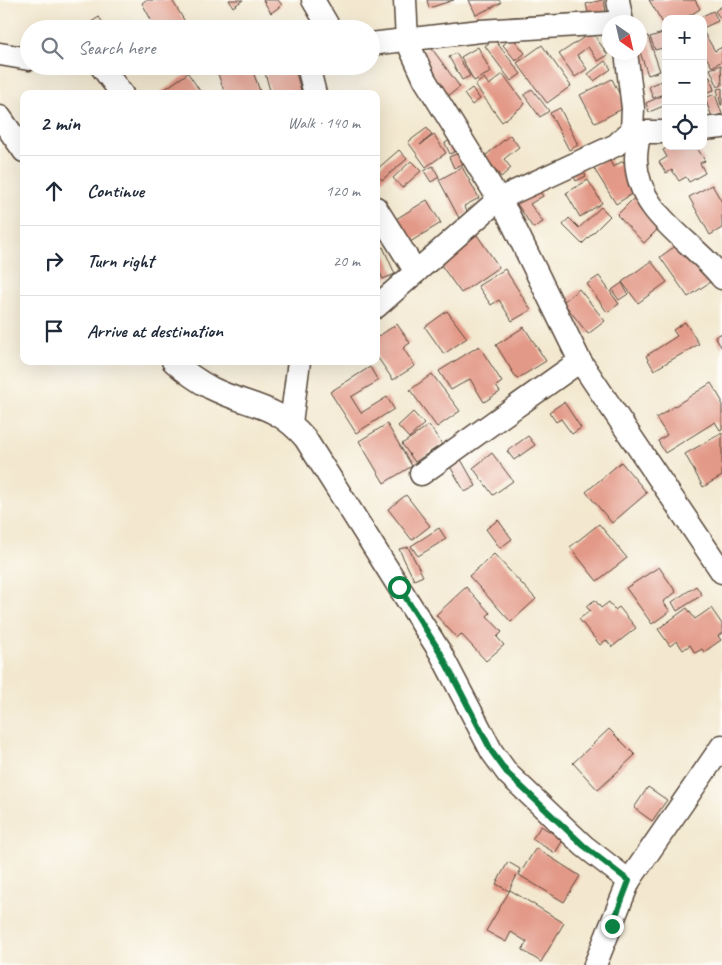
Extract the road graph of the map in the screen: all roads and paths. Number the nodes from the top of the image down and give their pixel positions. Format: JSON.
{"nodes":[{"id":1,"x":313,"y":0,"type":"edge"},
{"id":2,"x":405,"y":0,"type":"edge"},
{"id":3,"x":618,"y":0,"type":"edge"},
{"id":4,"x":621,"y":15,"type":"edge"},
{"id":5,"x":325,"y":20,"type":"edge"},
{"id":6,"x":602,"y":24,"type":"edge"},
{"id":7,"x":407,"y":41,"type":"junction"},
{"id":8,"x":380,"y":43,"type":"edge"},
{"id":9,"x":0,"y":54,"type":"edge"},
{"id":10,"x":20,"y":57,"type":"edge"},
{"id":11,"x":627,"y":60,"type":"edge"},
{"id":12,"x":108,"y":75,"type":"edge"},
{"id":13,"x":310,"y":75,"type":"edge"},
{"id":14,"x":119,"y":90,"type":"edge"},
{"id":15,"x":314,"y":90,"type":"edge"},
{"id":16,"x":0,"y":117,"type":"edge"},
{"id":17,"x":722,"y":127,"type":"edge"},
{"id":18,"x":707,"y":129,"type":"edge"},
{"id":19,"x":635,"y":131,"type":"junction"},
{"id":20,"x":662,"y":132,"type":"edge"},
{"id":21,"x":20,"y":145,"type":"edge"},
{"id":22,"x":499,"y":199,"type":"junction"},
{"id":23,"x":380,"y":214,"type":"edge"},
{"id":24,"x":416,"y":272,"type":"junction"},
{"id":25,"x":722,"y":278,"type":"edge"},
{"id":26,"x":380,"y":304,"type":"edge"},
{"id":27,"x":580,"y":361,"type":"junction"},
{"id":28,"x":178,"y":365,"type":"edge"},
{"id":29,"x":298,"y":369,"type":"edge"},
{"id":30,"x":292,"y":423,"type":"junction"},
{"id":31,"x":421,"y":474,"type":"dead end"},
{"id":32,"x":722,"y":572,"type":"edge"},
{"id":33,"x":722,"y":746,"type":"edge"},
{"id":34,"x":629,"y":881,"type":"junction"},
{"id":35,"x":595,"y":965,"type":"edge"}],
"edges":[{"from":1,"to":5,"type":"street"},
{"from":2,"to":7,"type":"street"},
{"from":3,"to":4,"type":"street"},
{"from":6,"to":7,"type":"street"},
{"from":7,"to":8,"type":"street"},
{"from":7,"to":22,"type":"street"},
{"from":9,"to":10,"type":"street"},
{"from":11,"to":19,"type":"street"},
{"from":12,"to":14,"type":"street"},
{"from":13,"to":15,"type":"street"},
{"from":16,"to":21,"type":"street"},
{"from":17,"to":18,"type":"street"},
{"from":19,"to":20,"type":"street"},
{"from":19,"to":22,"type":"street"},
{"from":19,"to":25,"type":"street"},
{"from":22,"to":24,"type":"street"},
{"from":22,"to":27,"type":"street"},
{"from":23,"to":24,"type":"street"},
{"from":24,"to":26,"type":"street"},
{"from":27,"to":31,"type":"street"},
{"from":27,"to":32,"type":"street"},
{"from":28,"to":30,"type":"street"},
{"from":29,"to":30,"type":"street"},
{"from":30,"to":34,"type":"street"},
{"from":33,"to":34,"type":"street"},
{"from":34,"to":35,"type":"street"}]}
